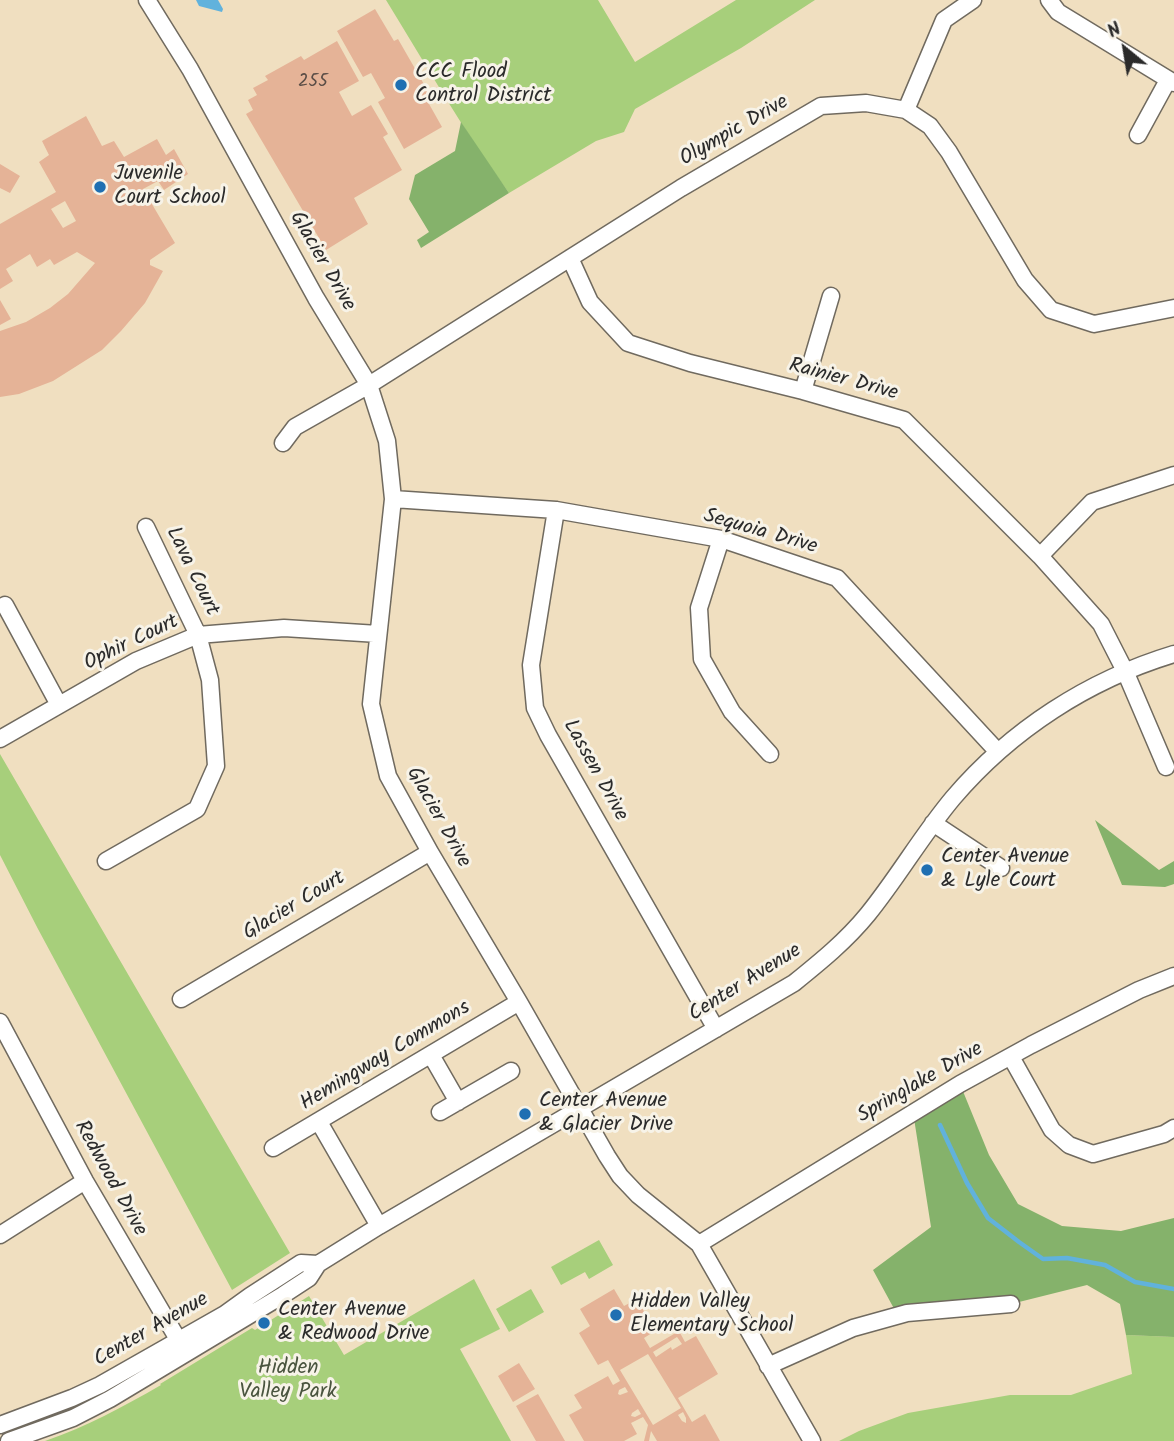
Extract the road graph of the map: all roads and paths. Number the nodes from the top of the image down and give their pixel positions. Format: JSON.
{"nodes":[{"id":1,"x":148,"y":0,"type":"edge"},
{"id":2,"x":973,"y":0,"type":"edge"},
{"id":3,"x":1049,"y":0,"type":"edge"},
{"id":4,"x":1171,"y":81,"type":"edge"},
{"id":5,"x":906,"y":110,"type":"junction"},
{"id":6,"x":1139,"y":135,"type":"dead end"},
{"id":7,"x":570,"y":258,"type":"junction"},
{"id":8,"x":831,"y":296,"type":"dead end"},
{"id":9,"x":1174,"y":308,"type":"edge"},
{"id":10,"x":369,"y":384,"type":"junction"},
{"id":11,"x":803,"y":391,"type":"junction"},
{"id":12,"x":283,"y":443,"type":"dead end"},
{"id":13,"x":1174,"y":475,"type":"edge"},
{"id":14,"x":393,"y":499,"type":"junction"},
{"id":15,"x":555,"y":510,"type":"junction"},
{"id":16,"x":146,"y":527,"type":"dead end"},
{"id":17,"x":721,"y":539,"type":"junction"},
{"id":18,"x":1040,"y":555,"type":"junction"},
{"id":19,"x":5,"y":605,"type":"dead end"},
{"id":20,"x":378,"y":634,"type":"junction"},
{"id":21,"x":198,"y":635,"type":"junction"},
{"id":22,"x":1174,"y":654,"type":"edge"},
{"id":23,"x":1125,"y":671,"type":"junction"},
{"id":24,"x":59,"y":705,"type":"junction"},
{"id":25,"x":0,"y":738,"type":"edge"},
{"id":26,"x":998,"y":752,"type":"junction"},
{"id":27,"x":770,"y":754,"type":"dead end"},
{"id":28,"x":1166,"y":767,"type":"dead end"},
{"id":29,"x":933,"y":823,"type":"junction"},
{"id":30,"x":429,"y":852,"type":"junction"},
{"id":31,"x":106,"y":861,"type":"dead end"},
{"id":32,"x":1001,"y":868,"type":"dead end"},
{"id":33,"x":1174,"y":976,"type":"edge"},
{"id":34,"x":181,"y":999,"type":"dead end"},
{"id":35,"x":519,"y":1002,"type":"junction"},
{"id":36,"x":716,"y":1029,"type":"junction"},
{"id":37,"x":2,"y":1031,"type":"edge"},
{"id":38,"x":430,"y":1055,"type":"junction"},
{"id":39,"x":1011,"y":1057,"type":"junction"},
{"id":40,"x":511,"y":1071,"type":"dead end"},
{"id":41,"x":458,"y":1102,"type":"junction"},
{"id":42,"x":579,"y":1108,"type":"junction"},
{"id":43,"x":440,"y":1112,"type":"dead end"},
{"id":44,"x":319,"y":1122,"type":"junction"},
{"id":45,"x":1174,"y":1128,"type":"edge"},
{"id":46,"x":273,"y":1148,"type":"dead end"},
{"id":47,"x":85,"y":1181,"type":"junction"},
{"id":48,"x":379,"y":1226,"type":"junction"},
{"id":49,"x":0,"y":1235,"type":"edge"},
{"id":50,"x":699,"y":1244,"type":"junction"},
{"id":51,"x":1011,"y":1304,"type":"dead end"},
{"id":52,"x":182,"y":1347,"type":"junction"},
{"id":53,"x":768,"y":1366,"type":"junction"},
{"id":54,"x":0,"y":1425,"type":"edge"},
{"id":55,"x":9,"y":1441,"type":"edge"},
{"id":56,"x":812,"y":1441,"type":"edge"}],
"edges":[{"from":1,"to":10,"type":"street","name":"Glacier Drive"},
{"from":2,"to":5,"type":"street"},
{"from":3,"to":4,"type":"street"},
{"from":4,"to":6,"type":"street"},
{"from":5,"to":7,"type":"street","name":"Olympic Drive"},
{"from":5,"to":9,"type":"street","name":"Olympic Drive"},
{"from":7,"to":10,"type":"street","name":"Olympic Drive"},
{"from":7,"to":11,"type":"street","name":"Rainier Drive"},
{"from":8,"to":11,"type":"street"},
{"from":10,"to":12,"type":"street","name":"Olympic Drive"},
{"from":10,"to":14,"type":"street","name":"Glacier Drive"},
{"from":11,"to":18,"type":"street","name":"Rainier Drive"},
{"from":13,"to":18,"type":"street"},
{"from":14,"to":15,"type":"street","name":"Sequoia Drive"},
{"from":14,"to":20,"type":"street","name":"Glacier Drive"},
{"from":15,"to":17,"type":"street","name":"Sequoia Drive"},
{"from":15,"to":36,"type":"street","name":"Lassen Drive"},
{"from":16,"to":21,"type":"street","name":"Lava Court"},
{"from":17,"to":26,"type":"street","name":"Sequoia Drive"},
{"from":17,"to":27,"type":"street"},
{"from":18,"to":23,"type":"street","name":"Rainier Drive"},
{"from":19,"to":24,"type":"street"},
{"from":20,"to":21,"type":"street","name":"Ophir Court"},
{"from":20,"to":30,"type":"street","name":"Glacier Drive"},
{"from":21,"to":24,"type":"street","name":"Ophir Court"},
{"from":21,"to":31,"type":"street","name":"Lava Court"},
{"from":22,"to":23,"type":"street","name":"Center Avenue"},
{"from":23,"to":26,"type":"street","name":"Center Avenue"},
{"from":23,"to":28,"type":"street","name":"Rainier Drive"},
{"from":24,"to":25,"type":"street","name":"Ophir Court"},
{"from":26,"to":29,"type":"street","name":"Center Avenue"},
{"from":29,"to":32,"type":"street"},
{"from":29,"to":36,"type":"street","name":"Center Avenue"},
{"from":30,"to":34,"type":"street","name":"Glacier Court"},
{"from":30,"to":35,"type":"street","name":"Glacier Drive"},
{"from":33,"to":39,"type":"street","name":"Springlake Drive"},
{"from":35,"to":38,"type":"street","name":"Hemingway Commons"},
{"from":35,"to":42,"type":"street","name":"Glacier Drive"},
{"from":36,"to":42,"type":"street","name":"Center Avenue"},
{"from":37,"to":47,"type":"street","name":"Redwood Drive"},
{"from":38,"to":41,"type":"street"},
{"from":38,"to":44,"type":"street","name":"Hemingway Commons"},
{"from":39,"to":45,"type":"street"},
{"from":39,"to":50,"type":"street","name":"Springlake Drive"},
{"from":40,"to":41,"type":"street"},
{"from":41,"to":43,"type":"street"},
{"from":42,"to":48,"type":"street","name":"Center Avenue"},
{"from":42,"to":50,"type":"street","name":"Glacier Drive"},
{"from":44,"to":46,"type":"street","name":"Hemingway Commons"},
{"from":44,"to":48,"type":"street"},
{"from":47,"to":49,"type":"street"},
{"from":47,"to":52,"type":"street","name":"Redwood Drive"},
{"from":48,"to":52,"type":"street","name":"Center Avenue"},
{"from":50,"to":53,"type":"street","name":"Glacier Drive"},
{"from":51,"to":53,"type":"street"},
{"from":52,"to":54,"type":"street","name":"Center Avenue"},
{"from":52,"to":55,"type":"street","name":"Center Avenue"},
{"from":53,"to":56,"type":"street","name":"Glacier Drive"}]}
